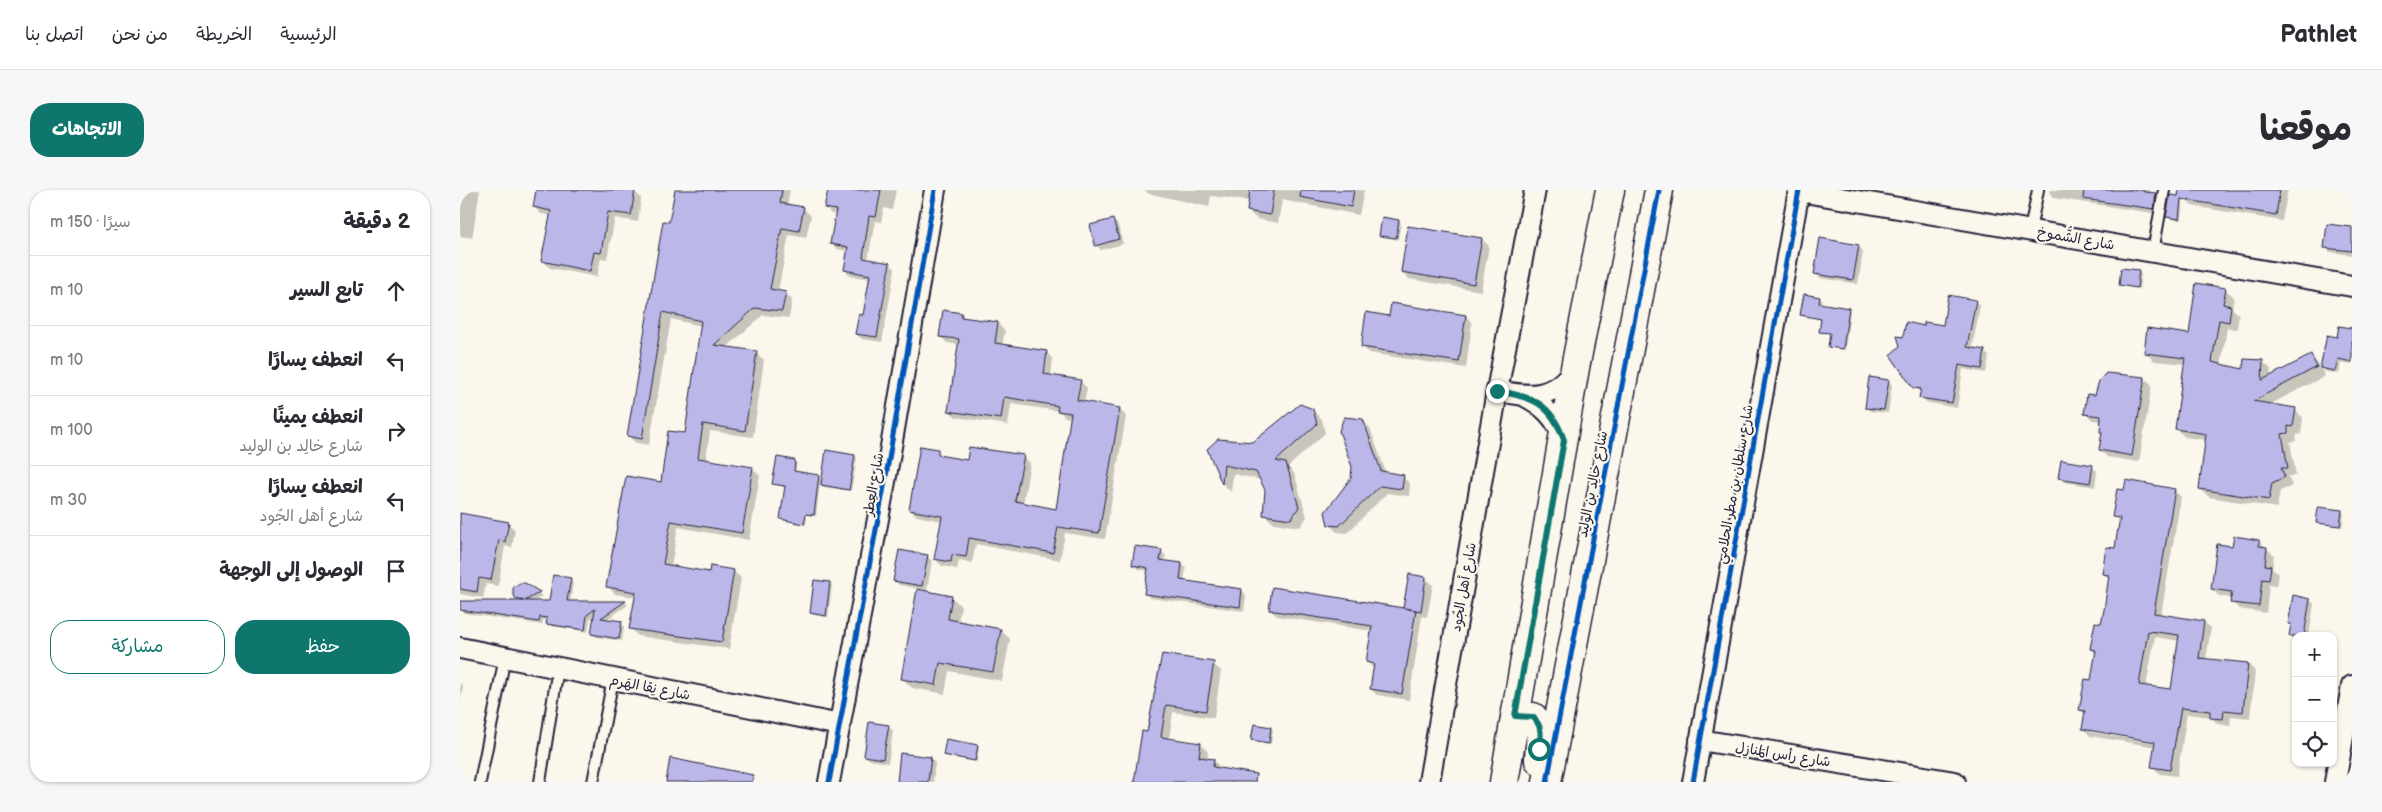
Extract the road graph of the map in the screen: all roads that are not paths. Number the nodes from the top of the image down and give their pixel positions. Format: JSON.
{"nodes":[{"id":1,"x":935,"y":190,"type":"edge"},
{"id":2,"x":1535,"y":190,"type":"edge"},
{"id":3,"x":1610,"y":190,"type":"edge"},
{"id":4,"x":1659,"y":190,"type":"edge"},
{"id":5,"x":1799,"y":190,"type":"edge"},
{"id":6,"x":2038,"y":190,"type":"edge"},
{"id":7,"x":2164,"y":190,"type":"edge"},
{"id":8,"x":2030,"y":230,"type":"junction"},
{"id":9,"x":2153,"y":252,"type":"junction"},
{"id":10,"x":2352,"y":286,"type":"edge"},
{"id":11,"x":1575,"y":368,"type":"junction"},
{"id":12,"x":1497,"y":391,"type":"junction"},
{"id":13,"x":1525,"y":396,"type":"junction"},
{"id":14,"x":1564,"y":440,"type":"junction"},
{"id":15,"x":460,"y":648,"type":"edge"},
{"id":16,"x":505,"y":657,"type":"junction"},
{"id":17,"x":558,"y":668,"type":"junction"},
{"id":18,"x":613,"y":679,"type":"junction"},
{"id":19,"x":2352,"y":686,"type":"edge"},
{"id":20,"x":1515,"y":716,"type":"junction"},
{"id":21,"x":840,"y":725,"type":"junction"},
{"id":22,"x":1700,"y":740,"type":"junction"},
{"id":23,"x":1547,"y":781,"type":"edge"},
{"id":24,"x":480,"y":782,"type":"edge"},
{"id":25,"x":540,"y":782,"type":"edge"},
{"id":26,"x":594,"y":782,"type":"edge"},
{"id":27,"x":829,"y":782,"type":"edge"},
{"id":28,"x":1429,"y":782,"type":"edge"},
{"id":29,"x":1504,"y":782,"type":"edge"},
{"id":30,"x":1694,"y":782,"type":"edge"},
{"id":31,"x":1954,"y":782,"type":"edge"},
{"id":32,"x":2335,"y":782,"type":"edge"}],
"edges":[{"from":1,"to":21,"type":"street","name":"شارع العِطر"},
{"from":2,"to":12,"type":"street","name":"شارع أهل الجُود"},
{"from":3,"to":11,"type":"street"},
{"from":4,"to":23,"type":"street","name":"شارع خالِد بن الوليد"},
{"from":5,"to":8,"type":"street","name":"شارع الشُّموخ"},
{"from":5,"to":22,"type":"street","name":"شارع سلطان بن مطر الحلامي"},
{"from":6,"to":8,"type":"lane"},
{"from":7,"to":9,"type":"lane"},
{"from":8,"to":9,"type":"street","name":"شارع الشُّموخ"},
{"from":9,"to":10,"type":"street","name":"شارع الشُّموخ"},
{"from":11,"to":13,"type":"street"},
{"from":11,"to":14,"type":"street"},
{"from":12,"to":13,"type":"street"},
{"from":12,"to":28,"type":"street","name":"شارع أهل الجُود"},
{"from":13,"to":14,"type":"street"},
{"from":14,"to":20,"type":"street"},
{"from":15,"to":16,"type":"street","name":"شارع نِقا الهَرم"},
{"from":16,"to":17,"type":"street","name":"شارع نِقا الهَرم"},
{"from":16,"to":24,"type":"lane"},
{"from":17,"to":18,"type":"street","name":"شارع نِقا الهَرم"},
{"from":17,"to":25,"type":"lane"},
{"from":18,"to":21,"type":"street","name":"شارع نِقا الهَرم"},
{"from":18,"to":26,"type":"lane"},
{"from":19,"to":32,"type":"street"},
{"from":20,"to":23,"type":"street"},
{"from":20,"to":29,"type":"street"},
{"from":21,"to":27,"type":"street","name":"شارع العِطر"},
{"from":22,"to":30,"type":"street","name":"شارع سلطان بن مطر الحلامي"},
{"from":22,"to":31,"type":"street","name":"شارع رأس المَنازِل"}]}
